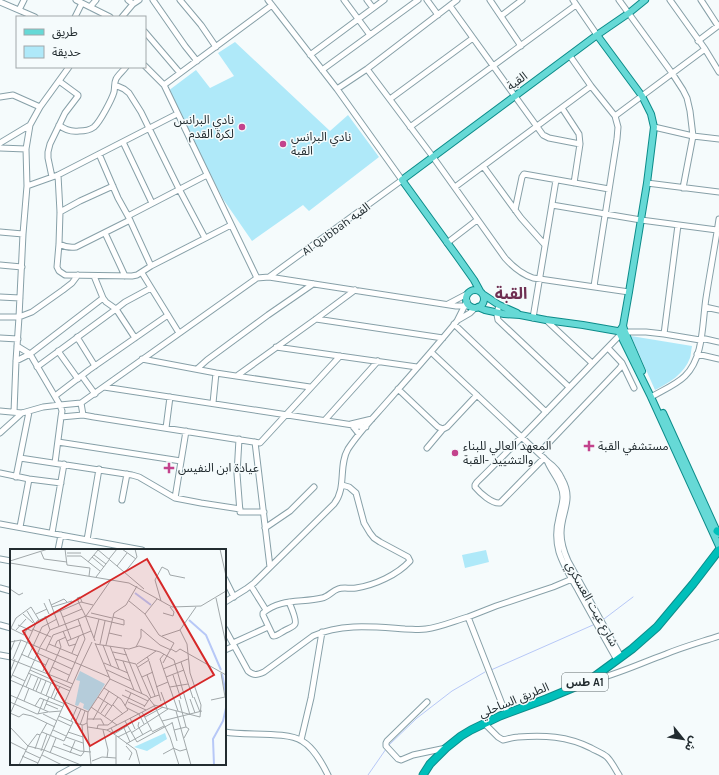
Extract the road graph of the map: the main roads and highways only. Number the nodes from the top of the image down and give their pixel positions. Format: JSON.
{"nodes":[{"id":1,"x":645,"y":0,"type":"edge"},
{"id":2,"x":597,"y":35,"type":"junction"},
{"id":3,"x":482,"y":293,"type":"junction"},
{"id":4,"x":471,"y":306,"type":"junction"},
{"id":5,"x":520,"y":315,"type":"junction"},
{"id":6,"x":621,"y":333,"type":"junction"},
{"id":7,"x":652,"y":396,"type":"junction"},
{"id":8,"x":718,"y":533,"type":"edge"},
{"id":9,"x":719,"y":546,"type":"edge"},
{"id":10,"x":719,"y":550,"type":"edge"},
{"id":11,"x":423,"y":775,"type":"edge"}],
"edges":[{"from":1,"to":2,"type":"main road","name":"القبة"},
{"from":2,"to":3,"type":"main road","name":"القبة"},
{"from":2,"to":6,"type":"main road"},
{"from":3,"to":4,"type":"main road"},
{"from":3,"to":4,"type":"main road"},
{"from":3,"to":5,"type":"main road"},
{"from":4,"to":5,"type":"main road"},
{"from":5,"to":6,"type":"main road"},
{"from":6,"to":7,"type":"main road"},
{"from":7,"to":8,"type":"main road"},
{"from":7,"to":9,"type":"main road"},
{"from":10,"to":11,"type":"highway","name":"الطريق الساحلي","number":"طس A1"}]}
